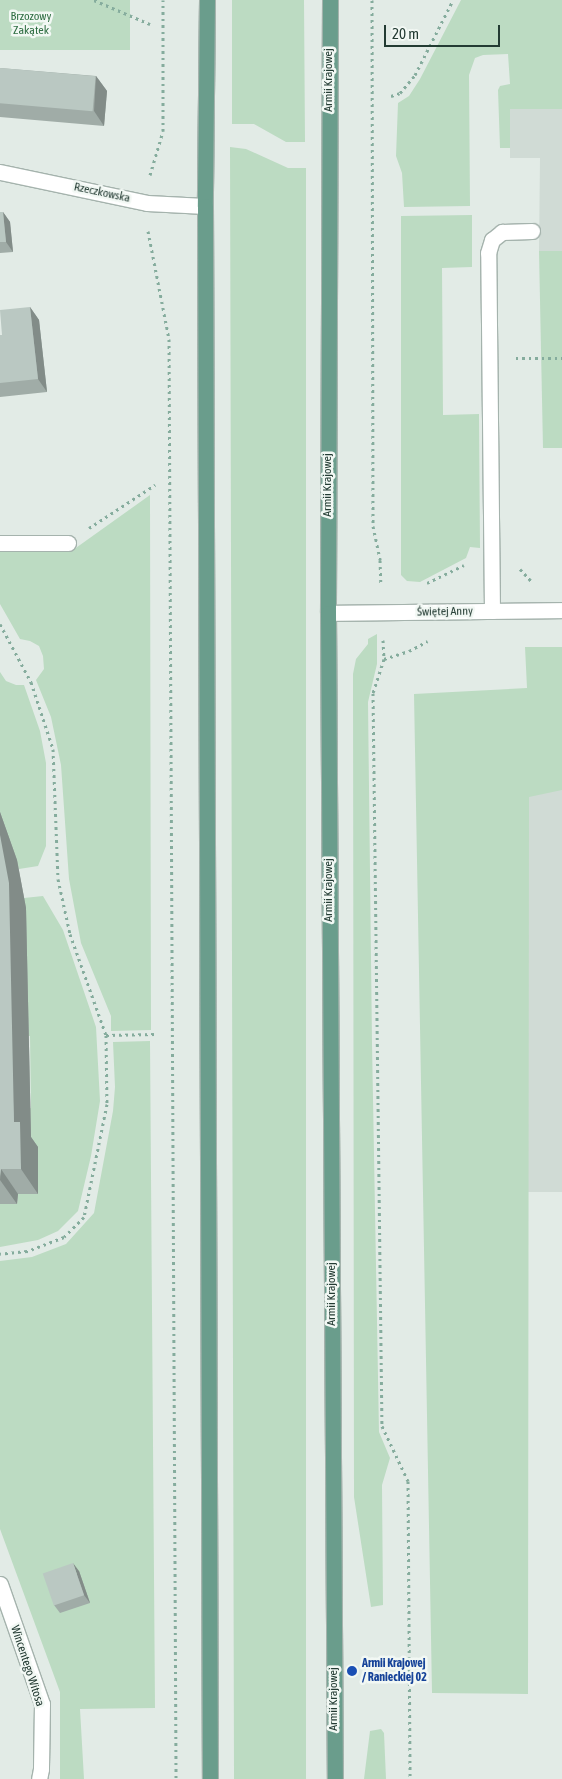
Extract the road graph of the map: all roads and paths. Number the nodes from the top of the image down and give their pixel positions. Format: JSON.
{"nodes":[{"id":1,"x":94,"y":0,"type":"edge"},
{"id":2,"x":163,"y":0,"type":"edge"},
{"id":3,"x":207,"y":0,"type":"edge"},
{"id":4,"x":330,"y":0,"type":"edge"},
{"id":5,"x":372,"y":0,"type":"edge"},
{"id":6,"x":453,"y":0,"type":"edge"},
{"id":7,"x":150,"y":24,"type":"dead end"},
{"id":8,"x":391,"y":96,"type":"dead end"},
{"id":9,"x":0,"y":172,"type":"edge"},
{"id":10,"x":148,"y":181,"type":"dead end"},
{"id":11,"x":205,"y":206,"type":"junction"},
{"id":12,"x":146,"y":223,"type":"dead end"},
{"id":13,"x":532,"y":231,"type":"dead end"},
{"id":14,"x":488,"y":358,"type":"junction"},
{"id":15,"x":562,"y":358,"type":"edge"},
{"id":16,"x":156,"y":484,"type":"dead end"},
{"id":17,"x":0,"y":543,"type":"edge"},
{"id":18,"x":68,"y":543,"type":"joint"},
{"id":19,"x":467,"y":564,"type":"dead end"},
{"id":20,"x":517,"y":567,"type":"dead end"},
{"id":21,"x":418,"y":586,"type":"dead end"},
{"id":22,"x":536,"y":586,"type":"dead end"},
{"id":23,"x":381,"y":592,"type":"dead end"},
{"id":24,"x":562,"y":610,"type":"edge"},
{"id":25,"x":492,"y":611,"type":"junction"},
{"id":26,"x":328,"y":614,"type":"junction"},
{"id":27,"x":0,"y":624,"type":"edge"},
{"id":28,"x":383,"y":632,"type":"dead end"},
{"id":29,"x":156,"y":1034,"type":"dead end"},
{"id":30,"x":106,"y":1035,"type":"junction"},
{"id":31,"x":0,"y":1254,"type":"edge"},
{"id":32,"x":0,"y":1584,"type":"edge"},
{"id":33,"x":38,"y":1779,"type":"edge"},
{"id":34,"x":176,"y":1779,"type":"edge"},
{"id":35,"x":210,"y":1779,"type":"edge"},
{"id":36,"x":335,"y":1779,"type":"edge"},
{"id":37,"x":410,"y":1779,"type":"edge"}],
"edges":[{"from":1,"to":7,"type":"path"},
{"from":2,"to":10,"type":"path"},
{"from":3,"to":11,"type":"main road"},
{"from":4,"to":26,"type":"main road","name":"Armii Krajowej"},
{"from":5,"to":23,"type":"path"},
{"from":6,"to":8,"type":"path"},
{"from":9,"to":11,"type":"street","name":"Rzeczkowska"},
{"from":11,"to":35,"type":"main road"},
{"from":12,"to":34,"type":"path"},
{"from":13,"to":14,"type":"street"},
{"from":14,"to":15,"type":"path"},
{"from":14,"to":25,"type":"street"},
{"from":16,"to":18,"type":"path"},
{"from":17,"to":18,"type":"street"},
{"from":19,"to":21,"type":"path"},
{"from":20,"to":22,"type":"path"},
{"from":24,"to":25,"type":"street","name":"Świętej Anny"},
{"from":25,"to":26,"type":"street","name":"Świętej Anny"},
{"from":26,"to":36,"type":"main road","name":"Armii Krajowej"},
{"from":27,"to":30,"type":"path"},
{"from":28,"to":37,"type":"path"},
{"from":29,"to":30,"type":"path"},
{"from":30,"to":31,"type":"path"},
{"from":32,"to":33,"type":"street","name":"Wincentego Witosa"}]}
